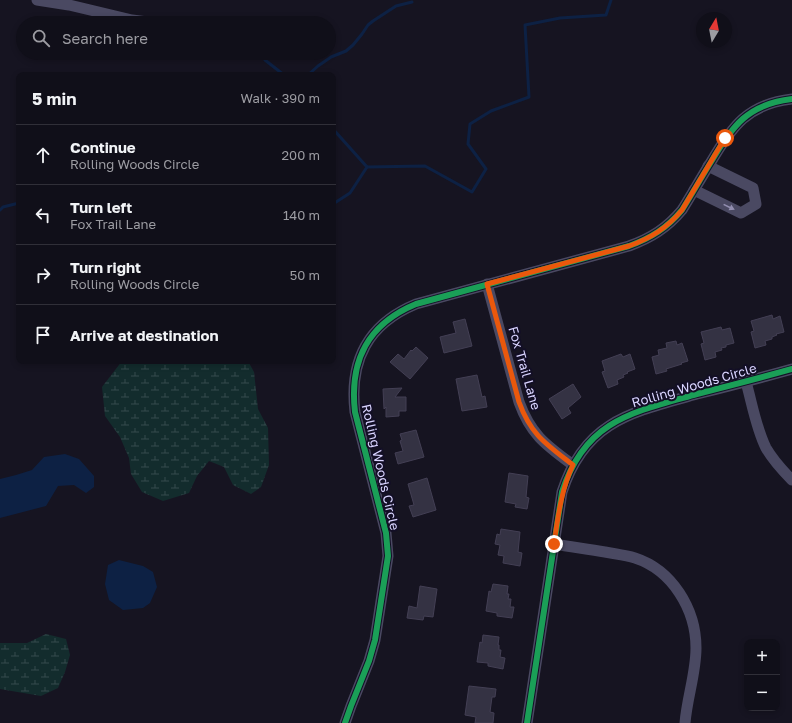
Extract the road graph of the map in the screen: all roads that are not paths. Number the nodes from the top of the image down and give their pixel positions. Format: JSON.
{"nodes":[{"id":1,"x":37,"y":0,"type":"edge"},
{"id":2,"x":58,"y":2,"type":"edge"},
{"id":3,"x":116,"y":16,"type":"edge"},
{"id":4,"x":792,"y":99,"type":"edge"},
{"id":5,"x":708,"y":166,"type":"junction"},
{"id":6,"x":694,"y":190,"type":"junction"},
{"id":7,"x":487,"y":284,"type":"junction"},
{"id":8,"x":792,"y":369,"type":"edge"},
{"id":9,"x":746,"y":382,"type":"junction"},
{"id":10,"x":573,"y":465,"type":"junction"},
{"id":11,"x":792,"y":480,"type":"edge"},
{"id":12,"x":554,"y":544,"type":"junction"},
{"id":13,"x":346,"y":723,"type":"edge"},
{"id":14,"x":526,"y":723,"type":"edge"},
{"id":15,"x":685,"y":723,"type":"edge"}],
"edges":[{"from":1,"to":2,"type":"street"},
{"from":2,"to":3,"type":"street"},
{"from":4,"to":5,"type":"street","name":"Rolling Woods Circle"},
{"from":5,"to":6,"type":"street","name":"Rolling Woods Circle"},
{"from":6,"to":5,"type":"street","one_way":true},
{"from":6,"to":7,"type":"street","name":"Rolling Woods Circle"},
{"from":7,"to":10,"type":"street","name":"Fox Trail Lane"},
{"from":7,"to":13,"type":"street","name":"Rolling Woods Circle"},
{"from":8,"to":9,"type":"street","name":"Rolling Woods Circle"},
{"from":9,"to":10,"type":"street","name":"Rolling Woods Circle"},
{"from":9,"to":11,"type":"street"},
{"from":10,"to":12,"type":"street","name":"Rolling Woods Circle"},
{"from":12,"to":14,"type":"street","name":"Rolling Woods Circle"},
{"from":12,"to":15,"type":"street"}]}
